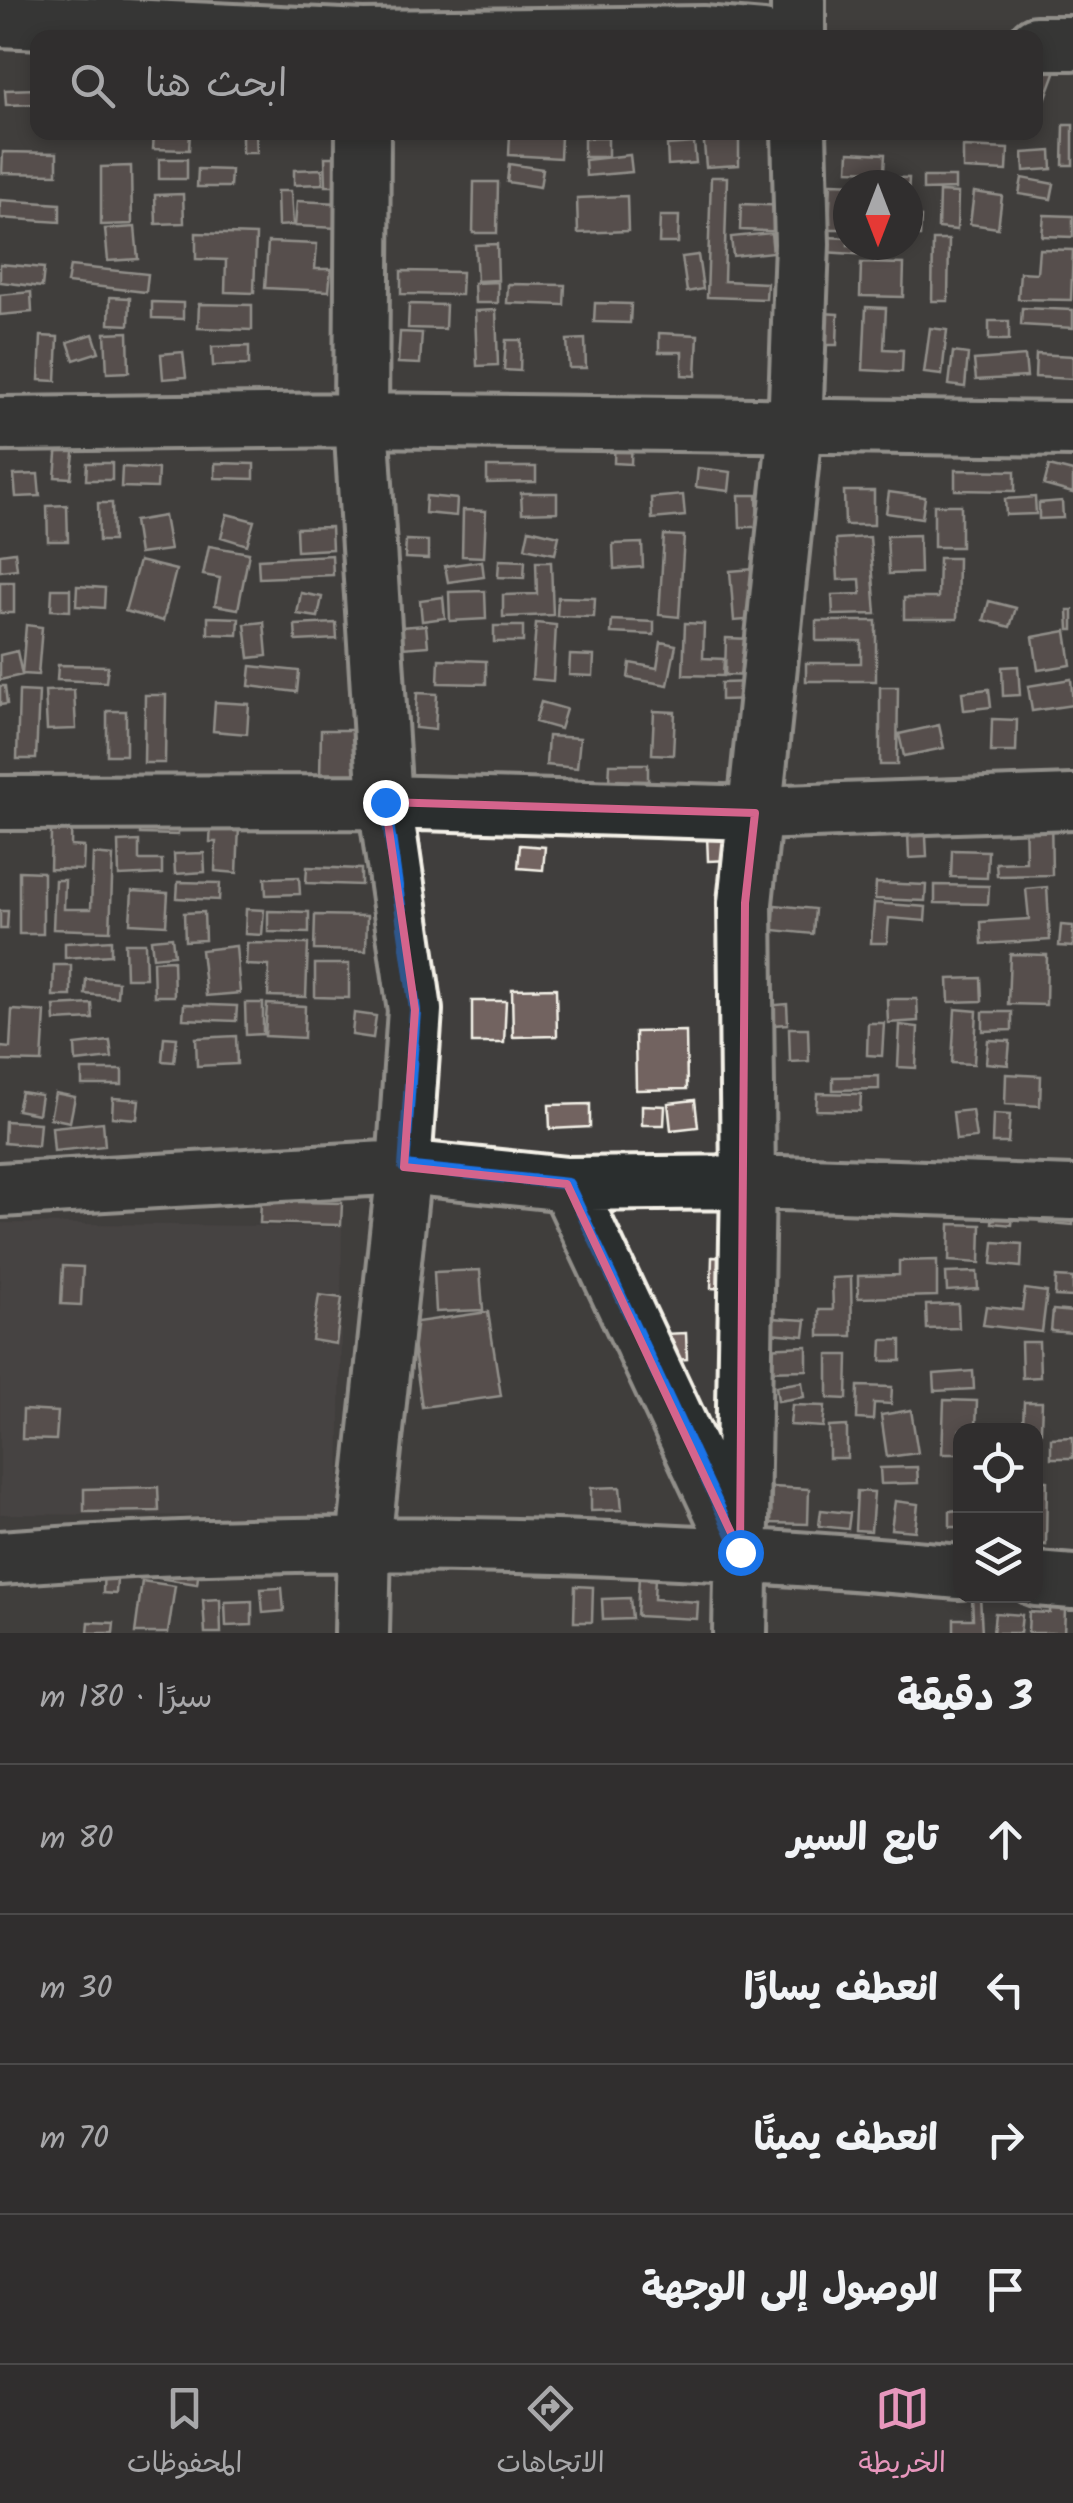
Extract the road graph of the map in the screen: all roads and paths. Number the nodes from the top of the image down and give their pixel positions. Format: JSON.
{"nodes":[{"id":1,"x":364,"y":0,"type":"edge"},
{"id":2,"x":798,"y":0,"type":"edge"},
{"id":3,"x":0,"y":20,"type":"edge"},
{"id":4,"x":202,"y":30,"type":"edge"},
{"id":5,"x":364,"y":30,"type":"edge"},
{"id":6,"x":798,"y":30,"type":"edge"},
{"id":7,"x":1043,"y":43,"type":"edge"},
{"id":8,"x":1073,"y":43,"type":"edge"},
{"id":9,"x":363,"y":140,"type":"edge"},
{"id":10,"x":799,"y":140,"type":"edge"},
{"id":11,"x":361,"y":420,"type":"junction"},
{"id":12,"x":0,"y":424,"type":"edge"},
{"id":13,"x":795,"y":428,"type":"junction"},
{"id":14,"x":1073,"y":429,"type":"edge"},
{"id":15,"x":385,"y":802,"type":"junction"},
{"id":16,"x":1073,"y":802,"type":"edge"},
{"id":17,"x":0,"y":804,"type":"edge"},
{"id":18,"x":755,"y":813,"type":"junction"},
{"id":19,"x":404,"y":1167,"type":"junction"},
{"id":20,"x":748,"y":1182,"type":"junction"},
{"id":21,"x":568,"y":1184,"type":"junction"},
{"id":22,"x":0,"y":1190,"type":"edge"},
{"id":23,"x":1073,"y":1194,"type":"edge"},
{"id":24,"x":364,"y":1543,"type":"junction"},
{"id":25,"x":740,"y":1552,"type":"junction"},
{"id":26,"x":0,"y":1558,"type":"edge"},
{"id":27,"x":953,"y":1571,"type":"edge"},
{"id":28,"x":1043,"y":1580,"type":"edge"},
{"id":29,"x":1073,"y":1582,"type":"edge"},
{"id":30,"x":362,"y":1633,"type":"edge"},
{"id":31,"x":740,"y":1633,"type":"edge"}],
"edges":[{"from":1,"to":5,"type":"street"},
{"from":2,"to":6,"type":"street"},
{"from":3,"to":4,"type":"street"},
{"from":7,"to":8,"type":"street"},
{"from":9,"to":11,"type":"street"},
{"from":10,"to":13,"type":"street"},
{"from":11,"to":12,"type":"street"},
{"from":11,"to":13,"type":"street"},
{"from":11,"to":15,"type":"street"},
{"from":13,"to":14,"type":"street"},
{"from":13,"to":18,"type":"street"},
{"from":15,"to":17,"type":"street"},
{"from":15,"to":18,"type":"street"},
{"from":15,"to":19,"type":"street"},
{"from":16,"to":18,"type":"street"},
{"from":18,"to":20,"type":"street"},
{"from":19,"to":21,"type":"street"},
{"from":19,"to":22,"type":"street"},
{"from":19,"to":24,"type":"street"},
{"from":20,"to":21,"type":"street"},
{"from":20,"to":23,"type":"street"},
{"from":20,"to":25,"type":"street"},
{"from":21,"to":25,"type":"street"},
{"from":24,"to":25,"type":"street"},
{"from":24,"to":26,"type":"street"},
{"from":24,"to":30,"type":"street"},
{"from":25,"to":27,"type":"street"},
{"from":25,"to":31,"type":"street"},
{"from":28,"to":29,"type":"street"}]}
